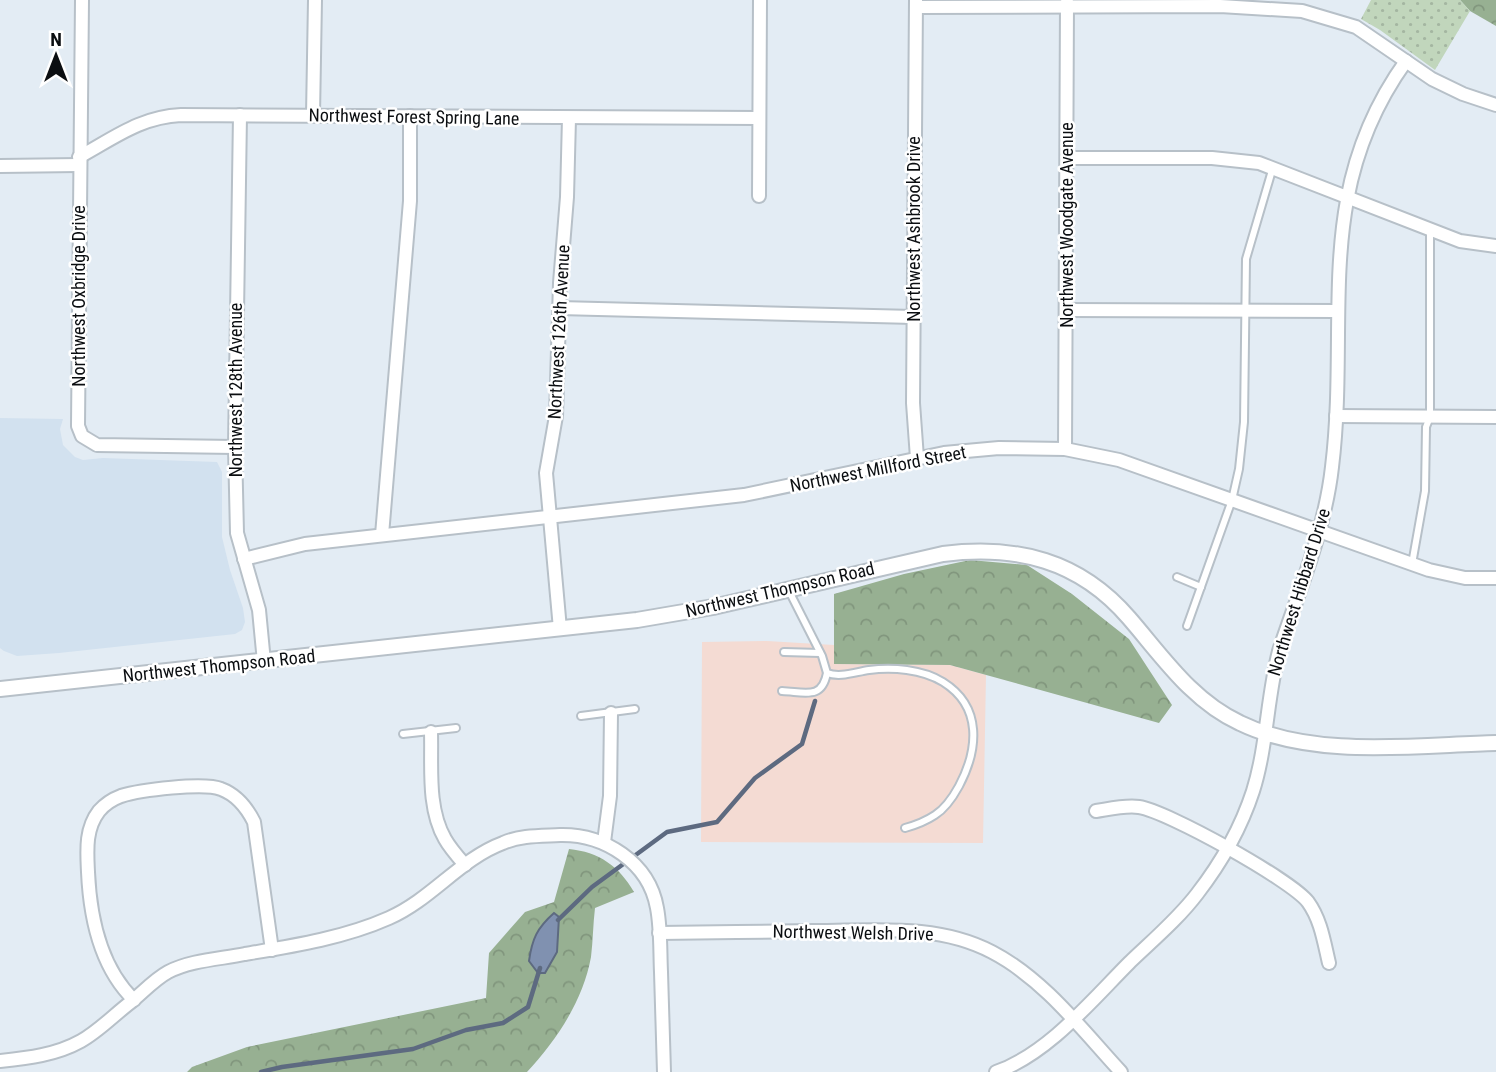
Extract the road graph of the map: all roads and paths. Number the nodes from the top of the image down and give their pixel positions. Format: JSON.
{"nodes":[{"id":1,"x":82,"y":0,"type":"edge"},
{"id":2,"x":315,"y":0,"type":"edge"},
{"id":3,"x":760,"y":0,"type":"edge"},
{"id":4,"x":916,"y":3,"type":"edge"},
{"id":5,"x":1220,"y":3,"type":"edge"},
{"id":6,"x":1067,"y":4,"type":"edge"},
{"id":7,"x":1406,"y":61,"type":"junction"},
{"id":8,"x":1496,"y":105,"type":"edge"},
{"id":9,"x":240,"y":115,"type":"junction"},
{"id":10,"x":313,"y":116,"type":"junction"},
{"id":11,"x":410,"y":116,"type":"junction"},
{"id":12,"x":569,"y":118,"type":"junction"},
{"id":13,"x":759,"y":118,"type":"junction"},
{"id":14,"x":1068,"y":158,"type":"junction"},
{"id":15,"x":79,"y":161,"type":"junction"},
{"id":16,"x":0,"y":166,"type":"edge"},
{"id":17,"x":1273,"y":167,"type":"junction"},
{"id":18,"x":759,"y":196,"type":"dead end"},
{"id":19,"x":1347,"y":197,"type":"junction"},
{"id":20,"x":1430,"y":230,"type":"junction"},
{"id":21,"x":1496,"y":246,"type":"edge"},
{"id":22,"x":559,"y":308,"type":"junction"},
{"id":23,"x":1067,"y":310,"type":"junction"},
{"id":24,"x":1244,"y":311,"type":"junction"},
{"id":25,"x":1337,"y":311,"type":"junction"},
{"id":26,"x":914,"y":317,"type":"junction"},
{"id":27,"x":1336,"y":416,"type":"junction"},
{"id":28,"x":1430,"y":417,"type":"junction"},
{"id":29,"x":1496,"y":417,"type":"edge"},
{"id":30,"x":235,"y":447,"type":"junction"},
{"id":31,"x":1065,"y":449,"type":"junction"},
{"id":32,"x":917,"y":458,"type":"junction"},
{"id":33,"x":1232,"y":500,"type":"junction"},
{"id":34,"x":548,"y":517,"type":"junction"},
{"id":35,"x":1319,"y":530,"type":"junction"},
{"id":36,"x":382,"y":535,"type":"junction"},
{"id":37,"x":244,"y":559,"type":"junction"},
{"id":38,"x":1412,"y":564,"type":"junction"},
{"id":39,"x":1177,"y":577,"type":"dead end"},
{"id":40,"x":1496,"y":578,"type":"edge"},
{"id":41,"x":1201,"y":587,"type":"junction"},
{"id":42,"x":788,"y":590,"type":"junction"},
{"id":43,"x":1187,"y":626,"type":"dead end"},
{"id":44,"x":561,"y":629,"type":"junction"},
{"id":45,"x":784,"y":652,"type":"dead end"},
{"id":46,"x":820,"y":653,"type":"junction"},
{"id":47,"x":264,"y":662,"type":"junction"},
{"id":48,"x":827,"y":673,"type":"junction"},
{"id":49,"x":0,"y":690,"type":"edge"},
{"id":50,"x":782,"y":691,"type":"dead end"},
{"id":51,"x":635,"y":709,"type":"dead end"},
{"id":52,"x":611,"y":713,"type":"junction"},
{"id":53,"x":581,"y":716,"type":"dead end"},
{"id":54,"x":456,"y":728,"type":"dead end"},
{"id":55,"x":431,"y":732,"type":"junction"},
{"id":56,"x":1263,"y":733,"type":"junction"},
{"id":57,"x":403,"y":734,"type":"dead end"},
{"id":58,"x":1496,"y":743,"type":"edge"},
{"id":59,"x":1096,"y":811,"type":"dead end"},
{"id":60,"x":905,"y":828,"type":"dead end"},
{"id":61,"x":604,"y":842,"type":"junction"},
{"id":62,"x":1227,"y":849,"type":"junction"},
{"id":63,"x":465,"y":865,"type":"junction"},
{"id":64,"x":659,"y":933,"type":"junction"},
{"id":65,"x":272,"y":950,"type":"junction"},
{"id":66,"x":1329,"y":963,"type":"dead end"},
{"id":67,"x":134,"y":1000,"type":"junction"},
{"id":68,"x":1072,"y":1019,"type":"junction"},
{"id":69,"x":0,"y":1061,"type":"edge"},
{"id":70,"x":664,"y":1072,"type":"edge"},
{"id":71,"x":996,"y":1072,"type":"edge"},
{"id":72,"x":1121,"y":1072,"type":"edge"}],
"edges":[{"from":1,"to":15,"type":"street","name":"Northwest Oxbridge Drive"},
{"from":2,"to":10,"type":"street"},
{"from":3,"to":13,"type":"street"},
{"from":4,"to":6,"type":"street"},
{"from":4,"to":26,"type":"street","name":"Northwest Ashbrook Drive"},
{"from":5,"to":6,"type":"street"},
{"from":5,"to":7,"type":"street"},
{"from":6,"to":14,"type":"street","name":"Northwest Woodgate Avenue"},
{"from":7,"to":8,"type":"street"},
{"from":7,"to":19,"type":"street","name":"Northwest Hibbard Drive"},
{"from":9,"to":10,"type":"street","name":"Northwest Forest Spring Lane"},
{"from":9,"to":15,"type":"street","name":"Northwest Forest Spring Lane"},
{"from":9,"to":30,"type":"street","name":"Northwest 128th Avenue"},
{"from":10,"to":11,"type":"street","name":"Northwest Forest Spring Lane"},
{"from":11,"to":12,"type":"street","name":"Northwest Forest Spring Lane"},
{"from":11,"to":36,"type":"street"},
{"from":12,"to":13,"type":"street","name":"Northwest Forest Spring Lane"},
{"from":12,"to":22,"type":"street","name":"Northwest 126th Avenue"},
{"from":13,"to":18,"type":"street"},
{"from":14,"to":17,"type":"street"},
{"from":14,"to":23,"type":"street","name":"Northwest Woodgate Avenue"},
{"from":15,"to":16,"type":"street","name":"Northwest Forest Spring Lane"},
{"from":15,"to":30,"type":"street","name":"Northwest Oxbridge Drive"},
{"from":17,"to":19,"type":"street"},
{"from":17,"to":24,"type":"lane"},
{"from":19,"to":20,"type":"street"},
{"from":19,"to":25,"type":"street","name":"Northwest Hibbard Drive"},
{"from":20,"to":21,"type":"street"},
{"from":20,"to":28,"type":"lane"},
{"from":22,"to":26,"type":"street"},
{"from":22,"to":34,"type":"street","name":"Northwest 126th Avenue"},
{"from":23,"to":24,"type":"street"},
{"from":23,"to":31,"type":"street","name":"Northwest Woodgate Avenue"},
{"from":24,"to":25,"type":"street"},
{"from":24,"to":33,"type":"lane"},
{"from":25,"to":27,"type":"street","name":"Northwest Hibbard Drive"},
{"from":26,"to":32,"type":"street","name":"Northwest Ashbrook Drive"},
{"from":27,"to":28,"type":"street"},
{"from":27,"to":35,"type":"street","name":"Northwest Hibbard Drive"},
{"from":28,"to":29,"type":"street"},
{"from":28,"to":38,"type":"lane"},
{"from":30,"to":37,"type":"street","name":"Northwest 128th Avenue"},
{"from":31,"to":32,"type":"street","name":"Northwest Millford Street"},
{"from":31,"to":33,"type":"street","name":"Northwest Millford Street"},
{"from":32,"to":34,"type":"street","name":"Northwest Millford Street"},
{"from":33,"to":35,"type":"street","name":"Northwest Millford Street"},
{"from":33,"to":41,"type":"lane"},
{"from":34,"to":36,"type":"street","name":"Northwest Millford Street"},
{"from":34,"to":44,"type":"street","name":"Northwest 126th Avenue"},
{"from":35,"to":38,"type":"street","name":"Northwest Millford Street"},
{"from":35,"to":56,"type":"street","name":"Northwest Hibbard Drive"},
{"from":36,"to":37,"type":"street","name":"Northwest Millford Street"},
{"from":37,"to":47,"type":"street","name":"Northwest 128th Avenue"},
{"from":38,"to":40,"type":"street","name":"Northwest Millford Street"},
{"from":39,"to":41,"type":"lane"},
{"from":41,"to":43,"type":"lane"},
{"from":42,"to":44,"type":"street","name":"Northwest Thompson Road"},
{"from":42,"to":46,"type":"lane"},
{"from":42,"to":56,"type":"street","name":"Northwest Thompson Road"},
{"from":44,"to":47,"type":"street","name":"Northwest Thompson Road"},
{"from":45,"to":46,"type":"lane"},
{"from":46,"to":48,"type":"lane"},
{"from":47,"to":49,"type":"street","name":"Northwest Thompson Road"},
{"from":48,"to":50,"type":"lane"},
{"from":48,"to":60,"type":"lane"},
{"from":51,"to":52,"type":"lane"},
{"from":52,"to":53,"type":"lane"},
{"from":52,"to":61,"type":"street"},
{"from":54,"to":55,"type":"lane"},
{"from":55,"to":57,"type":"lane"},
{"from":55,"to":63,"type":"street"},
{"from":56,"to":58,"type":"street","name":"Northwest Thompson Road"},
{"from":56,"to":62,"type":"street","name":"Northwest Hibbard Drive"},
{"from":59,"to":62,"type":"street"},
{"from":61,"to":63,"type":"street"},
{"from":61,"to":64,"type":"street"},
{"from":62,"to":66,"type":"street"},
{"from":62,"to":68,"type":"street","name":"Northwest Hibbard Drive"},
{"from":63,"to":65,"type":"street"},
{"from":64,"to":68,"type":"street","name":"Northwest Welsh Drive"},
{"from":64,"to":70,"type":"street"},
{"from":65,"to":67,"type":"street"},
{"from":65,"to":67,"type":"street"},
{"from":67,"to":69,"type":"street"},
{"from":68,"to":71,"type":"street","name":"Northwest Hibbard Drive"},
{"from":68,"to":72,"type":"street","name":"Northwest Welsh Drive"}]}
